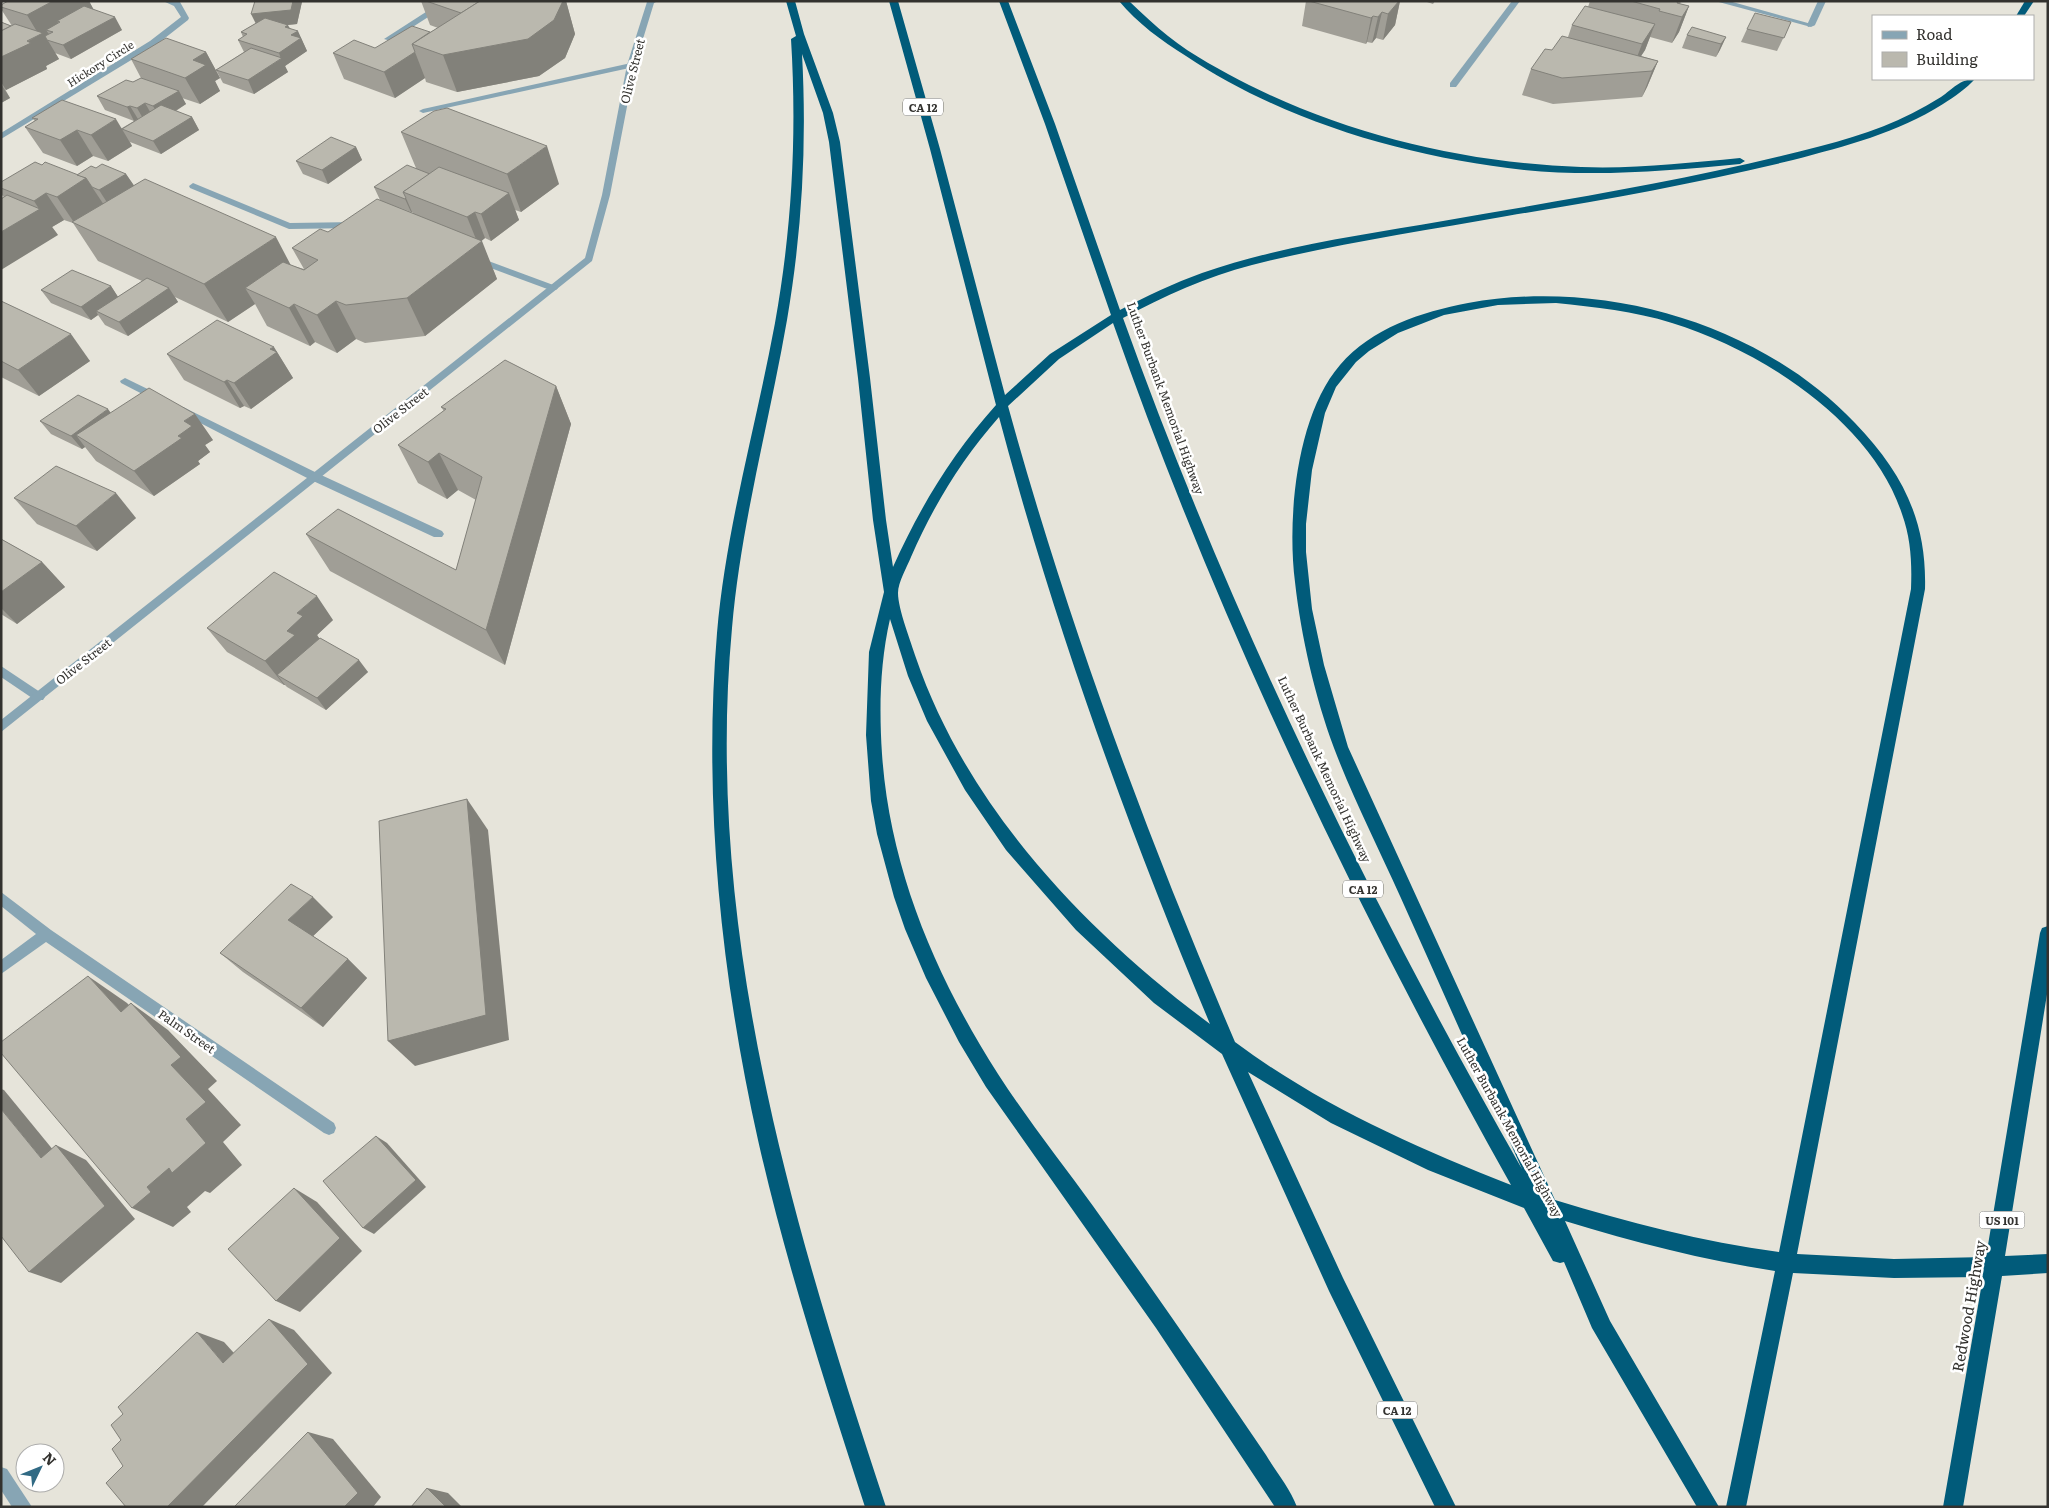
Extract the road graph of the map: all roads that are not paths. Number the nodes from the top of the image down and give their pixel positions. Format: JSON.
{"nodes":[{"id":1,"x":167,"y":1,"type":"edge"},
{"id":2,"x":449,"y":1,"type":"edge"},
{"id":3,"x":790,"y":1,"type":"edge"},
{"id":4,"x":893,"y":1,"type":"edge"},
{"id":5,"x":1003,"y":1,"type":"edge"},
{"id":6,"x":1123,"y":1,"type":"edge"},
{"id":7,"x":1516,"y":1,"type":"edge"},
{"id":8,"x":1719,"y":1,"type":"edge"},
{"id":9,"x":1822,"y":1,"type":"edge"},
{"id":10,"x":2030,"y":1,"type":"edge"},
{"id":11,"x":651,"y":2,"type":"edge"},
{"id":12,"x":2021,"y":15,"type":"edge"},
{"id":13,"x":795,"y":20,"type":"junction"},
{"id":14,"x":388,"y":39,"type":"edge"},
{"id":15,"x":631,"y":65,"type":"junction"},
{"id":16,"x":1969,"y":80,"type":"edge"},
{"id":17,"x":1453,"y":86,"type":"dead end"},
{"id":18,"x":423,"y":112,"type":"dead end"},
{"id":19,"x":1,"y":137,"type":"edge"},
{"id":20,"x":1787,"y":158,"type":"junction"},
{"id":21,"x":193,"y":186,"type":"dead end"},
{"id":22,"x":365,"y":225,"type":"edge"},
{"id":23,"x":464,"y":255,"type":"edge"},
{"id":24,"x":553,"y":288,"type":"junction"},
{"id":25,"x":125,"y":381,"type":"dead end"},
{"id":26,"x":315,"y":477,"type":"junction"},
{"id":27,"x":438,"y":534,"type":"dead end"},
{"id":28,"x":1,"y":671,"type":"edge"},
{"id":29,"x":39,"y":696,"type":"junction"},
{"id":30,"x":1,"y":727,"type":"edge"},
{"id":31,"x":1,"y":898,"type":"edge"},
{"id":32,"x":2048,"y":933,"type":"edge"},
{"id":33,"x":46,"y":934,"type":"junction"},
{"id":34,"x":1,"y":968,"type":"edge"},
{"id":35,"x":329,"y":1128,"type":"dead end"},
{"id":36,"x":2048,"y":1263,"type":"edge"},
{"id":37,"x":1604,"y":1330,"type":"junction"},
{"id":38,"x":1,"y":1475,"type":"edge"},
{"id":39,"x":23,"y":1507,"type":"edge"},
{"id":40,"x":876,"y":1507,"type":"edge"},
{"id":41,"x":1287,"y":1507,"type":"edge"},
{"id":42,"x":1446,"y":1507,"type":"edge"},
{"id":43,"x":1710,"y":1507,"type":"edge"},
{"id":44,"x":1736,"y":1507,"type":"edge"},
{"id":45,"x":1953,"y":1507,"type":"edge"}],
"edges":[{"from":1,"to":19,"type":"street","name":"Hickory Circle"},
{"from":2,"to":14,"type":"street"},
{"from":3,"to":13,"type":"highway"},
{"from":4,"to":42,"type":"highway","number":"CA 12"},
{"from":5,"to":37,"type":"highway","name":"Luther Burbank Memorial Highway","number":"CA 12"},
{"from":6,"to":20,"type":"highway"},
{"from":7,"to":17,"type":"street"},
{"from":8,"to":9,"type":"street"},
{"from":10,"to":12,"type":"highway"},
{"from":11,"to":15,"type":"street","name":"Olive Street"},
{"from":13,"to":36,"type":"highway"},
{"from":13,"to":40,"type":"highway"},
{"from":15,"to":18,"type":"street"},
{"from":15,"to":24,"type":"street","name":"Olive Street"},
{"from":16,"to":20,"type":"highway"},
{"from":20,"to":41,"type":"highway"},
{"from":21,"to":22,"type":"street"},
{"from":23,"to":24,"type":"street"},
{"from":24,"to":26,"type":"street","name":"Olive Street"},
{"from":25,"to":26,"type":"street"},
{"from":26,"to":27,"type":"street"},
{"from":26,"to":29,"type":"street","name":"Olive Street"},
{"from":28,"to":29,"type":"street"},
{"from":29,"to":30,"type":"street","name":"Olive Street"},
{"from":31,"to":33,"type":"street"},
{"from":32,"to":45,"type":"highway","name":"Redwood Highway","number":"US 101"},
{"from":33,"to":34,"type":"street"},
{"from":33,"to":35,"type":"street","name":"Palm Street"},
{"from":37,"to":43,"type":"highway","name":"Luther Burbank Memorial Highway","number":"CA 12"},
{"from":37,"to":44,"type":"highway"},
{"from":38,"to":39,"type":"street"}]}
